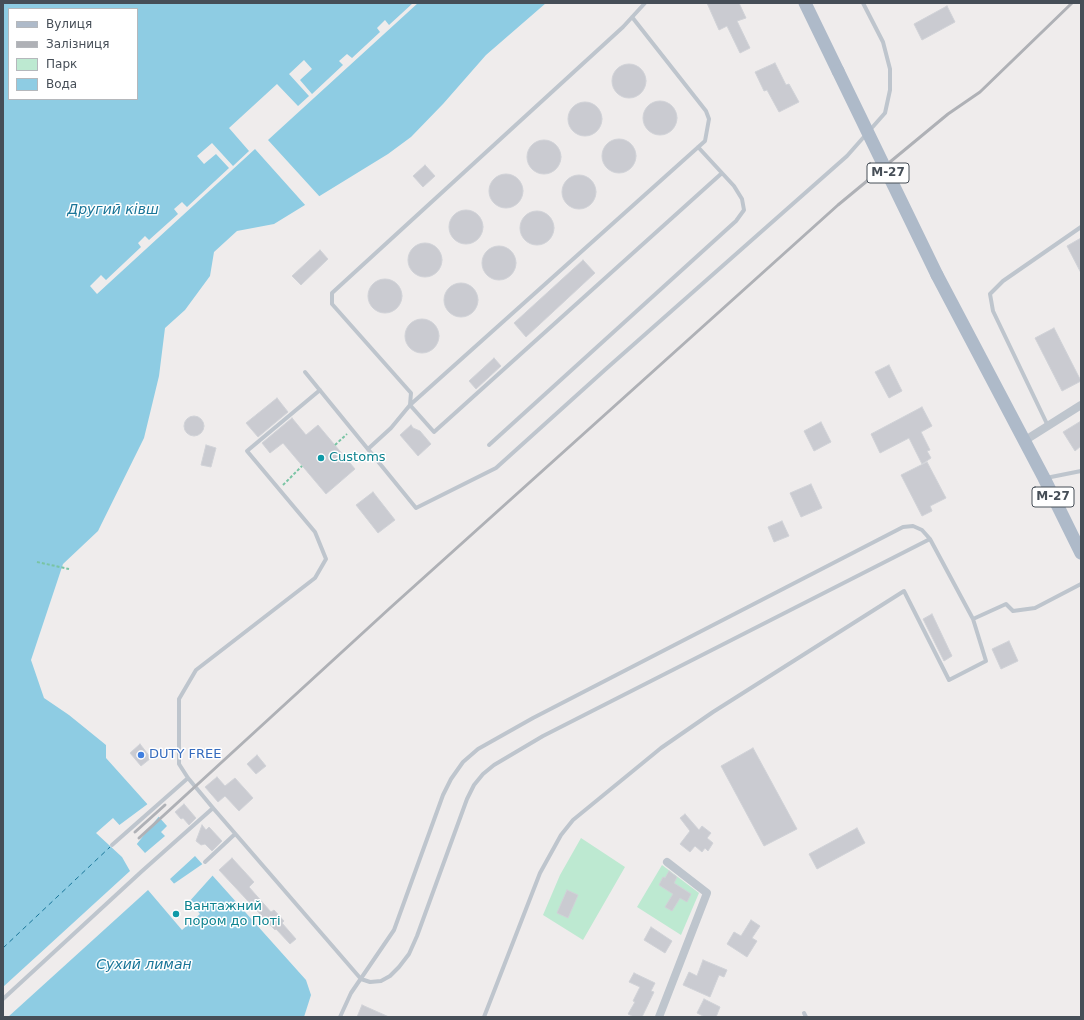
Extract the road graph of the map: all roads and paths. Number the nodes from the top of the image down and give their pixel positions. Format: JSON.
{"nodes":[{"id":1,"x":645,"y":3,"type":"edge"},
{"id":2,"x":805,"y":3,"type":"edge"},
{"id":3,"x":863,"y":3,"type":"edge"},
{"id":4,"x":632,"y":17,"type":"junction"},
{"id":5,"x":698,"y":147,"type":"junction"},
{"id":6,"x":722,"y":173,"type":"junction"},
{"id":7,"x":1081,"y":227,"type":"edge"},
{"id":8,"x":305,"y":372,"type":"dead end"},
{"id":9,"x":320,"y":390,"type":"junction"},
{"id":10,"x":410,"y":405,"type":"junction"},
{"id":11,"x":1081,"y":405,"type":"edge"},
{"id":12,"x":1048,"y":426,"type":"junction"},
{"id":13,"x":352,"y":430,"type":"junction"},
{"id":14,"x":1024,"y":440,"type":"junction"},
{"id":15,"x":335,"y":445,"type":"dead end"},
{"id":16,"x":489,"y":445,"type":"dead end"},
{"id":17,"x":368,"y":449,"type":"junction"},
{"id":18,"x":302,"y":466,"type":"dead end"},
{"id":19,"x":1081,"y":471,"type":"edge"},
{"id":20,"x":1044,"y":478,"type":"junction"},
{"id":21,"x":278,"y":489,"type":"junction"},
{"id":22,"x":930,"y":539,"type":"junction"},
{"id":23,"x":1081,"y":553,"type":"edge"},
{"id":24,"x":37,"y":562,"type":"dead end"},
{"id":25,"x":69,"y":569,"type":"dead end"},
{"id":26,"x":1081,"y":584,"type":"edge"},
{"id":27,"x":973,"y":619,"type":"junction"},
{"id":28,"x":188,"y":778,"type":"junction"},
{"id":29,"x":212,"y":808,"type":"junction"},
{"id":30,"x":235,"y":834,"type":"junction"},
{"id":31,"x":112,"y":845,"type":"dead end"},
{"id":32,"x":205,"y":862,"type":"dead end"},
{"id":33,"x":667,"y":862,"type":"dead end"},
{"id":34,"x":361,"y":979,"type":"junction"},
{"id":35,"x":3,"y":999,"type":"edge"},
{"id":36,"x":340,"y":1017,"type":"edge"},
{"id":37,"x":484,"y":1017,"type":"edge"},
{"id":38,"x":659,"y":1017,"type":"edge"}],
"edges":[{"from":1,"to":4,"type":"lane"},
{"from":2,"to":14,"type":"main road","number":"М-27","bridge":true},
{"from":3,"to":17,"type":"lane"},
{"from":4,"to":5,"type":"lane"},
{"from":4,"to":10,"type":"lane"},
{"from":5,"to":6,"type":"lane"},
{"from":5,"to":10,"type":"lane"},
{"from":6,"to":10,"type":"lane"},
{"from":6,"to":16,"type":"lane"},
{"from":7,"to":12,"type":"lane"},
{"from":8,"to":9,"type":"lane"},
{"from":9,"to":13,"type":"lane"},
{"from":9,"to":21,"type":"lane"},
{"from":10,"to":17,"type":"lane"},
{"from":11,"to":12,"type":"street"},
{"from":12,"to":14,"type":"street"},
{"from":13,"to":15,"type":"path"},
{"from":13,"to":17,"type":"lane"},
{"from":14,"to":20,"type":"main road","number":"М-27"},
{"from":18,"to":21,"type":"path"},
{"from":19,"to":20,"type":"lane"},
{"from":20,"to":23,"type":"main road","number":"М-27"},
{"from":21,"to":28,"type":"lane"},
{"from":22,"to":27,"type":"lane"},
{"from":22,"to":34,"type":"lane"},
{"from":22,"to":34,"type":"lane"},
{"from":24,"to":25,"type":"path"},
{"from":26,"to":27,"type":"lane"},
{"from":27,"to":37,"type":"lane"},
{"from":28,"to":29,"type":"lane"},
{"from":28,"to":31,"type":"lane"},
{"from":29,"to":30,"type":"lane"},
{"from":29,"to":35,"type":"lane"},
{"from":30,"to":32,"type":"lane"},
{"from":30,"to":34,"type":"lane"},
{"from":33,"to":38,"type":"street"},
{"from":34,"to":36,"type":"lane"}]}
